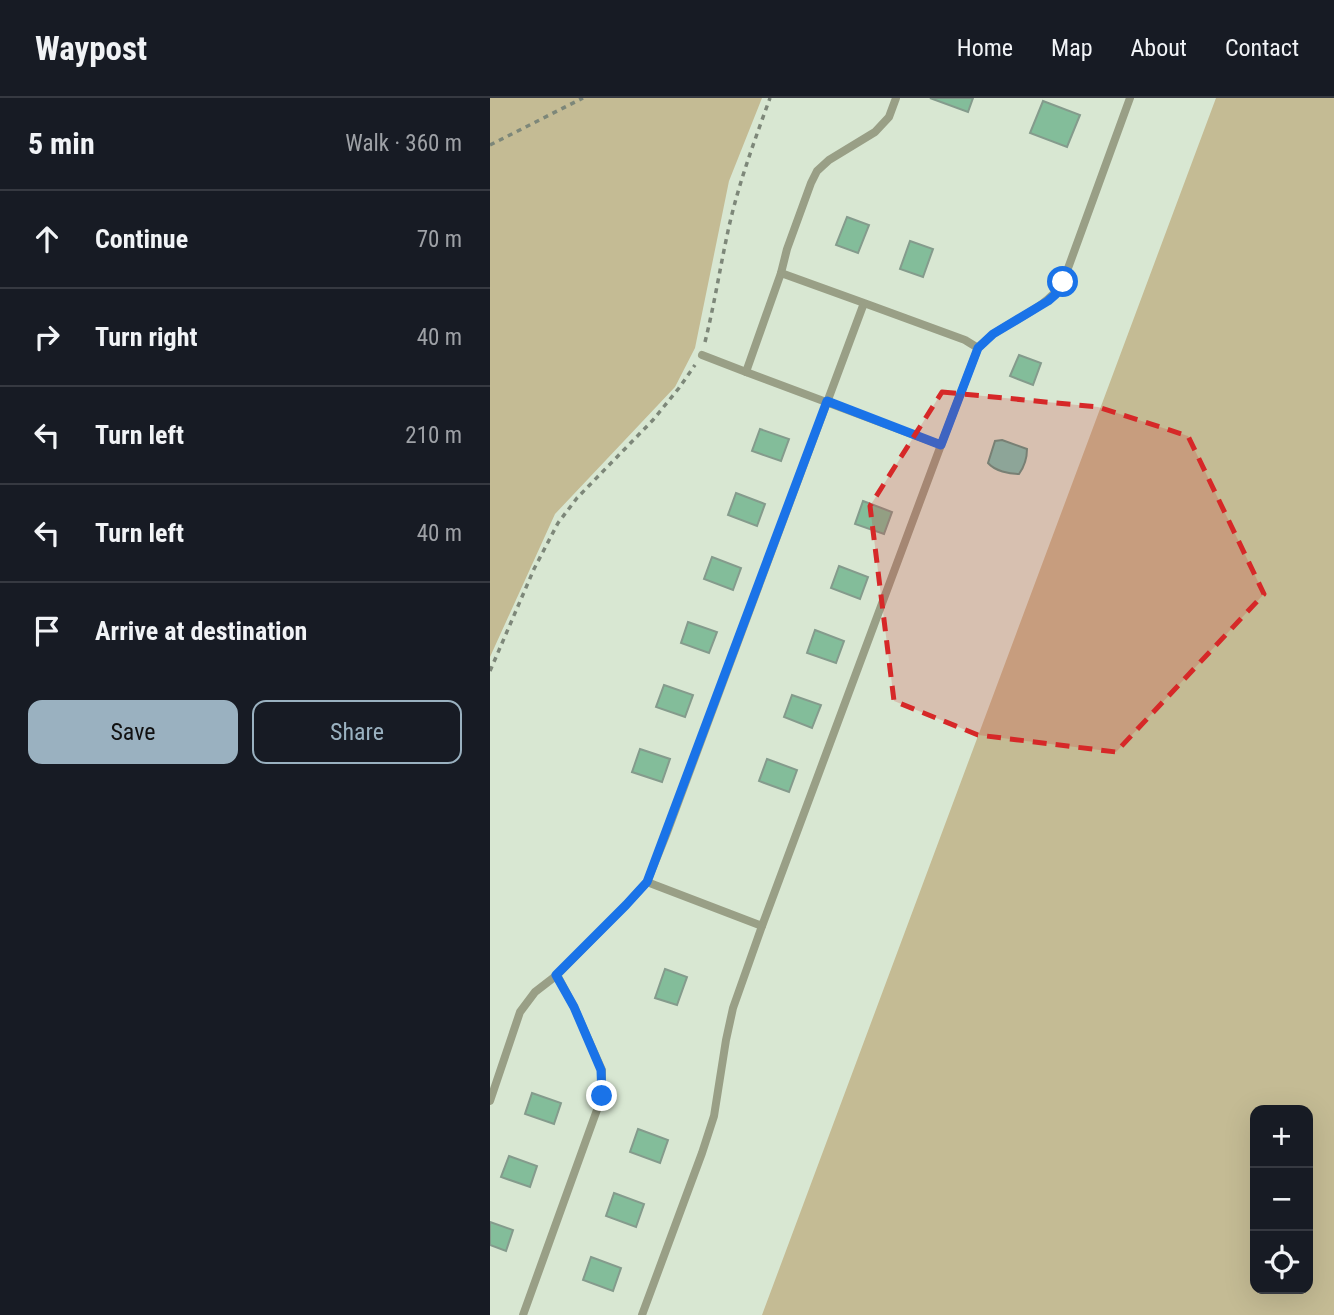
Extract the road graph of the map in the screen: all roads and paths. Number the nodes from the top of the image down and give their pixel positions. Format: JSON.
{"nodes":[{"id":1,"x":583,"y":98,"type":"edge"},
{"id":2,"x":770,"y":98,"type":"edge"},
{"id":3,"x":896,"y":98,"type":"edge"},
{"id":4,"x":1130,"y":98,"type":"edge"},
{"id":5,"x":490,"y":145,"type":"edge"},
{"id":6,"x":781,"y":273,"type":"junction"},
{"id":7,"x":864,"y":303,"type":"junction"},
{"id":8,"x":978,"y":348,"type":"junction"},
{"id":9,"x":702,"y":355,"type":"junction"},
{"id":10,"x":746,"y":372,"type":"junction"},
{"id":11,"x":827,"y":401,"type":"junction"},
{"id":12,"x":941,"y":445,"type":"junction"},
{"id":13,"x":490,"y":671,"type":"edge"},
{"id":14,"x":647,"y":882,"type":"junction"},
{"id":15,"x":762,"y":926,"type":"junction"},
{"id":16,"x":556,"y":975,"type":"junction"},
{"id":17,"x":490,"y":1101,"type":"edge"},
{"id":18,"x":523,"y":1315,"type":"edge"},
{"id":19,"x":642,"y":1315,"type":"edge"}],
"edges":[{"from":1,"to":5,"type":"path"},
{"from":2,"to":9,"type":"path"},
{"from":3,"to":6,"type":"lane"},
{"from":4,"to":8,"type":"lane"},
{"from":6,"to":7,"type":"lane"},
{"from":6,"to":10,"type":"lane"},
{"from":7,"to":8,"type":"lane"},
{"from":7,"to":11,"type":"lane"},
{"from":8,"to":12,"type":"lane"},
{"from":9,"to":10,"type":"lane"},
{"from":9,"to":13,"type":"path"},
{"from":10,"to":11,"type":"lane"},
{"from":11,"to":12,"type":"lane"},
{"from":11,"to":14,"type":"lane"},
{"from":12,"to":15,"type":"lane"},
{"from":14,"to":15,"type":"lane"},
{"from":14,"to":16,"type":"lane"},
{"from":15,"to":19,"type":"lane"},
{"from":16,"to":17,"type":"lane"},
{"from":16,"to":18,"type":"lane"}]}
